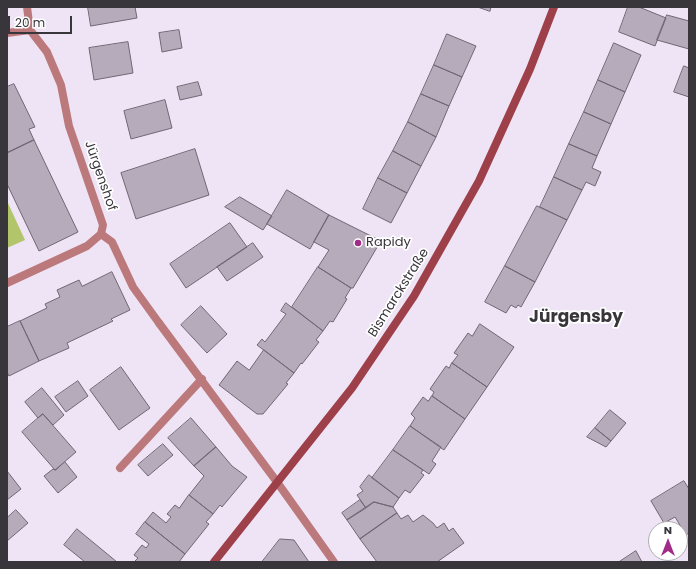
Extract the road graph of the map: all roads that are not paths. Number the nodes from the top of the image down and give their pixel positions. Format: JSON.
{"nodes":[{"id":1,"x":27,"y":7,"type":"edge"},
{"id":2,"x":554,"y":7,"type":"edge"},
{"id":3,"x":30,"y":30,"type":"junction"},
{"id":4,"x":7,"y":33,"type":"edge"},
{"id":5,"x":101,"y":234,"type":"junction"},
{"id":6,"x":7,"y":283,"type":"edge"},
{"id":7,"x":202,"y":379,"type":"junction"},
{"id":8,"x":120,"y":468,"type":"dead end"},
{"id":9,"x":278,"y":482,"type":"junction"},
{"id":10,"x":214,"y":562,"type":"edge"},
{"id":11,"x":334,"y":562,"type":"edge"}],
"edges":[{"from":1,"to":3,"type":"street"},
{"from":2,"to":9,"type":"main road","name":"Bismarckstraße"},
{"from":3,"to":4,"type":"street"},
{"from":3,"to":5,"type":"street","name":"Jürgenshof"},
{"from":5,"to":6,"type":"street"},
{"from":5,"to":7,"type":"street"},
{"from":7,"to":8,"type":"street"},
{"from":7,"to":9,"type":"street"},
{"from":9,"to":10,"type":"main road","name":"Bismarckstraße"},
{"from":9,"to":11,"type":"street"}]}
